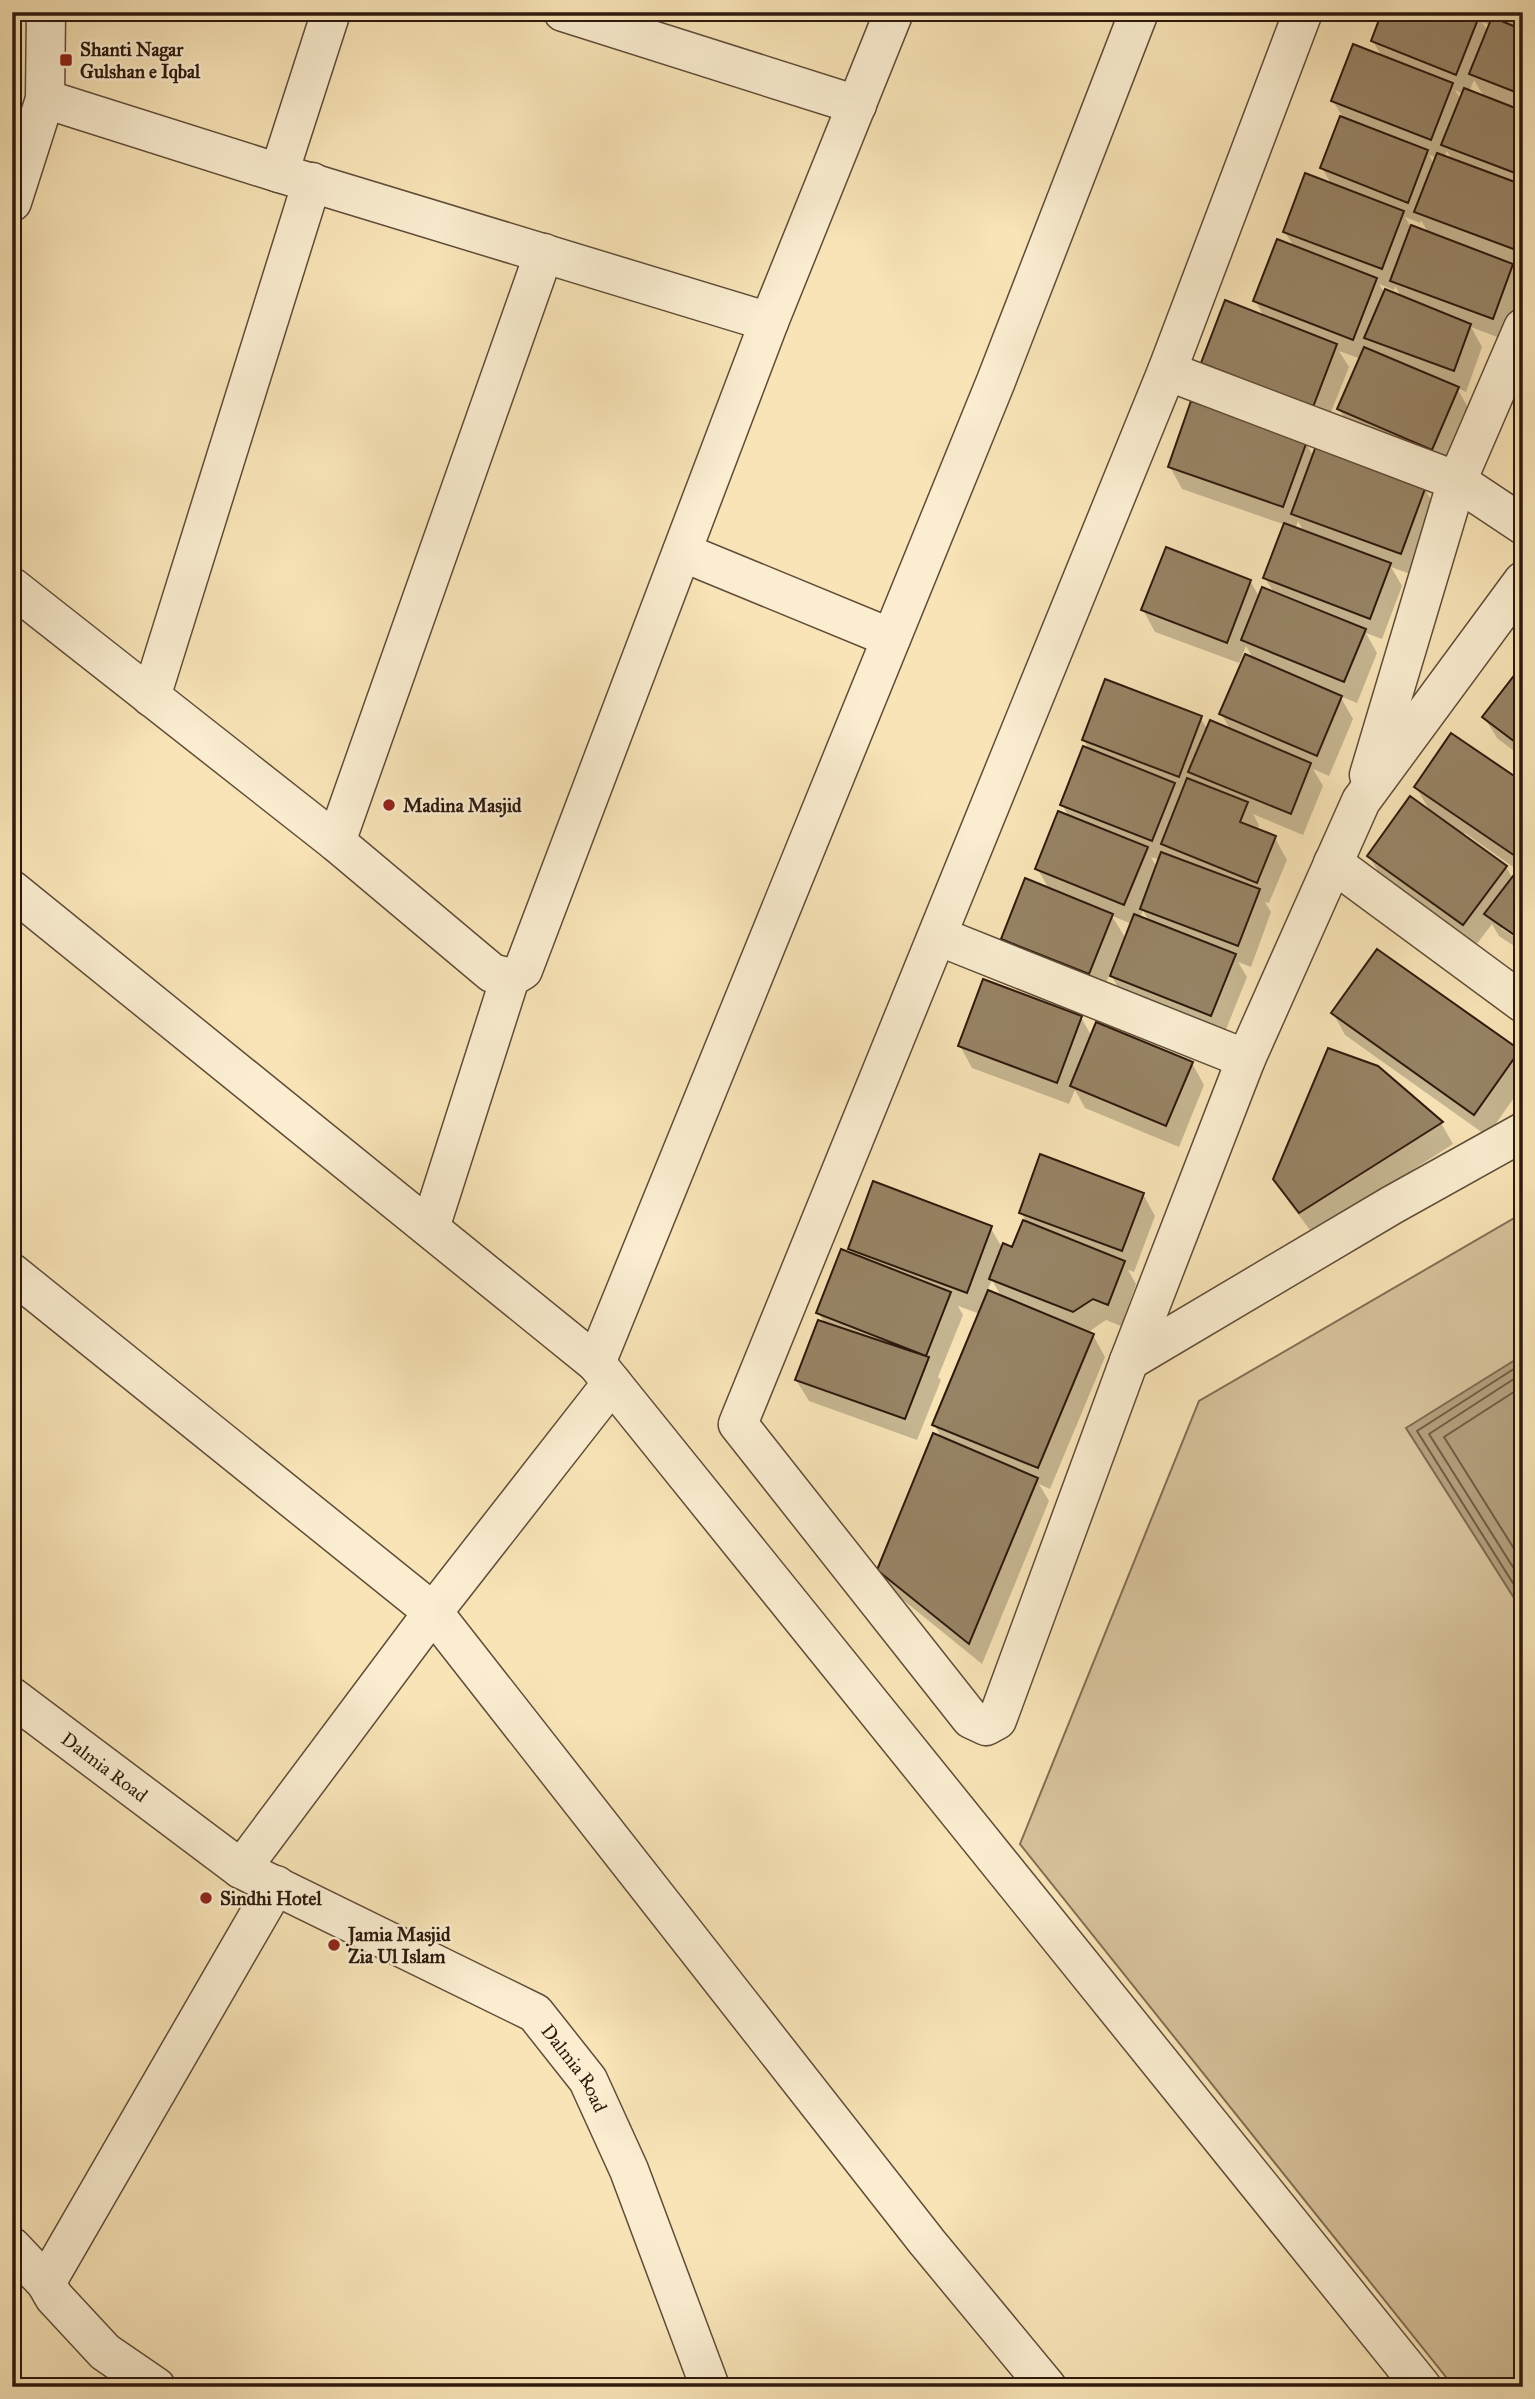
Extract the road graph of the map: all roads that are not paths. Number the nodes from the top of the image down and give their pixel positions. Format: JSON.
{"nodes":[{"id":1,"x":46,"y":12,"type":"edge"},
{"id":2,"x":331,"y":12,"type":"edge"},
{"id":3,"x":563,"y":12,"type":"edge"},
{"id":4,"x":894,"y":12,"type":"edge"},
{"id":5,"x":1139,"y":12,"type":"edge"},
{"id":6,"x":1303,"y":12,"type":"edge"},
{"id":7,"x":45,"y":99,"type":"junction"},
{"id":8,"x":857,"y":105,"type":"junction"},
{"id":9,"x":295,"y":178,"type":"junction"},
{"id":10,"x":12,"y":202,"type":"edge"},
{"id":11,"x":544,"y":253,"type":"junction"},
{"id":12,"x":769,"y":322,"type":"junction"},
{"id":13,"x":1523,"y":328,"type":"edge"},
{"id":14,"x":1167,"y":371,"type":"junction"},
{"id":15,"x":1457,"y":481,"type":"junction"},
{"id":16,"x":1523,"y":525,"type":"edge"},
{"id":17,"x":681,"y":552,"type":"junction"},
{"id":18,"x":1523,"y":581,"type":"edge"},
{"id":19,"x":12,"y":587,"type":"edge"},
{"id":20,"x":891,"y":638,"type":"junction"},
{"id":21,"x":151,"y":697,"type":"junction"},
{"id":22,"x":1361,"y":801,"type":"junction"},
{"id":23,"x":336,"y":842,"type":"junction"},
{"id":24,"x":1333,"y":863,"type":"junction"},
{"id":25,"x":12,"y":890,"type":"edge"},
{"id":26,"x":938,"y":936,"type":"junction"},
{"id":27,"x":509,"y":978,"type":"junction"},
{"id":28,"x":1523,"y":1003,"type":"edge"},
{"id":29,"x":1246,"y":1059,"type":"junction"},
{"id":30,"x":1523,"y":1132,"type":"edge"},
{"id":31,"x":430,"y":1228,"type":"junction"},
{"id":32,"x":12,"y":1273,"type":"edge"},
{"id":33,"x":1129,"y":1361,"type":"junction"},
{"id":34,"x":604,"y":1373,"type":"junction"},
{"id":35,"x":433,"y":1612,"type":"junction"},
{"id":36,"x":12,"y":1697,"type":"edge"},
{"id":37,"x":241,"y":1869,"type":"junction"},
{"id":38,"x":275,"y":1885,"type":"junction"},
{"id":39,"x":12,"y":2247,"type":"edge"},
{"id":40,"x":46,"y":2283,"type":"junction"},
{"id":41,"x":156,"y":2387,"type":"edge"},
{"id":42,"x":710,"y":2387,"type":"edge"},
{"id":43,"x":1047,"y":2387,"type":"edge"},
{"id":44,"x":1422,"y":2387,"type":"edge"}],
"edges":[{"from":1,"to":7,"type":"street"},
{"from":2,"to":9,"type":"street"},
{"from":3,"to":8,"type":"street"},
{"from":4,"to":8,"type":"street"},
{"from":5,"to":20,"type":"street"},
{"from":6,"to":14,"type":"street"},
{"from":7,"to":9,"type":"street"},
{"from":7,"to":10,"type":"street"},
{"from":8,"to":12,"type":"street"},
{"from":9,"to":11,"type":"street"},
{"from":9,"to":21,"type":"street"},
{"from":11,"to":12,"type":"street"},
{"from":11,"to":23,"type":"street"},
{"from":12,"to":17,"type":"street"},
{"from":13,"to":15,"type":"street"},
{"from":14,"to":15,"type":"street"},
{"from":14,"to":26,"type":"street"},
{"from":15,"to":16,"type":"street"},
{"from":15,"to":22,"type":"street"},
{"from":17,"to":20,"type":"street"},
{"from":17,"to":27,"type":"street"},
{"from":18,"to":22,"type":"street"},
{"from":19,"to":21,"type":"street"},
{"from":20,"to":34,"type":"street"},
{"from":21,"to":23,"type":"street"},
{"from":22,"to":24,"type":"street"},
{"from":23,"to":27,"type":"street"},
{"from":24,"to":28,"type":"street"},
{"from":24,"to":29,"type":"street"},
{"from":25,"to":31,"type":"street"},
{"from":26,"to":29,"type":"street"},
{"from":26,"to":33,"type":"street"},
{"from":27,"to":31,"type":"street"},
{"from":29,"to":33,"type":"street"},
{"from":30,"to":33,"type":"street"},
{"from":31,"to":34,"type":"street"},
{"from":32,"to":35,"type":"street"},
{"from":34,"to":35,"type":"street"},
{"from":34,"to":44,"type":"street"},
{"from":35,"to":37,"type":"street"},
{"from":35,"to":43,"type":"street"},
{"from":36,"to":37,"type":"street","name":"Dalmia Road"},
{"from":37,"to":38,"type":"street","name":"Dalmia Road"},
{"from":38,"to":40,"type":"street"},
{"from":38,"to":42,"type":"street","name":"Dalmia Road"},
{"from":39,"to":40,"type":"street"},
{"from":40,"to":41,"type":"street"}]}
